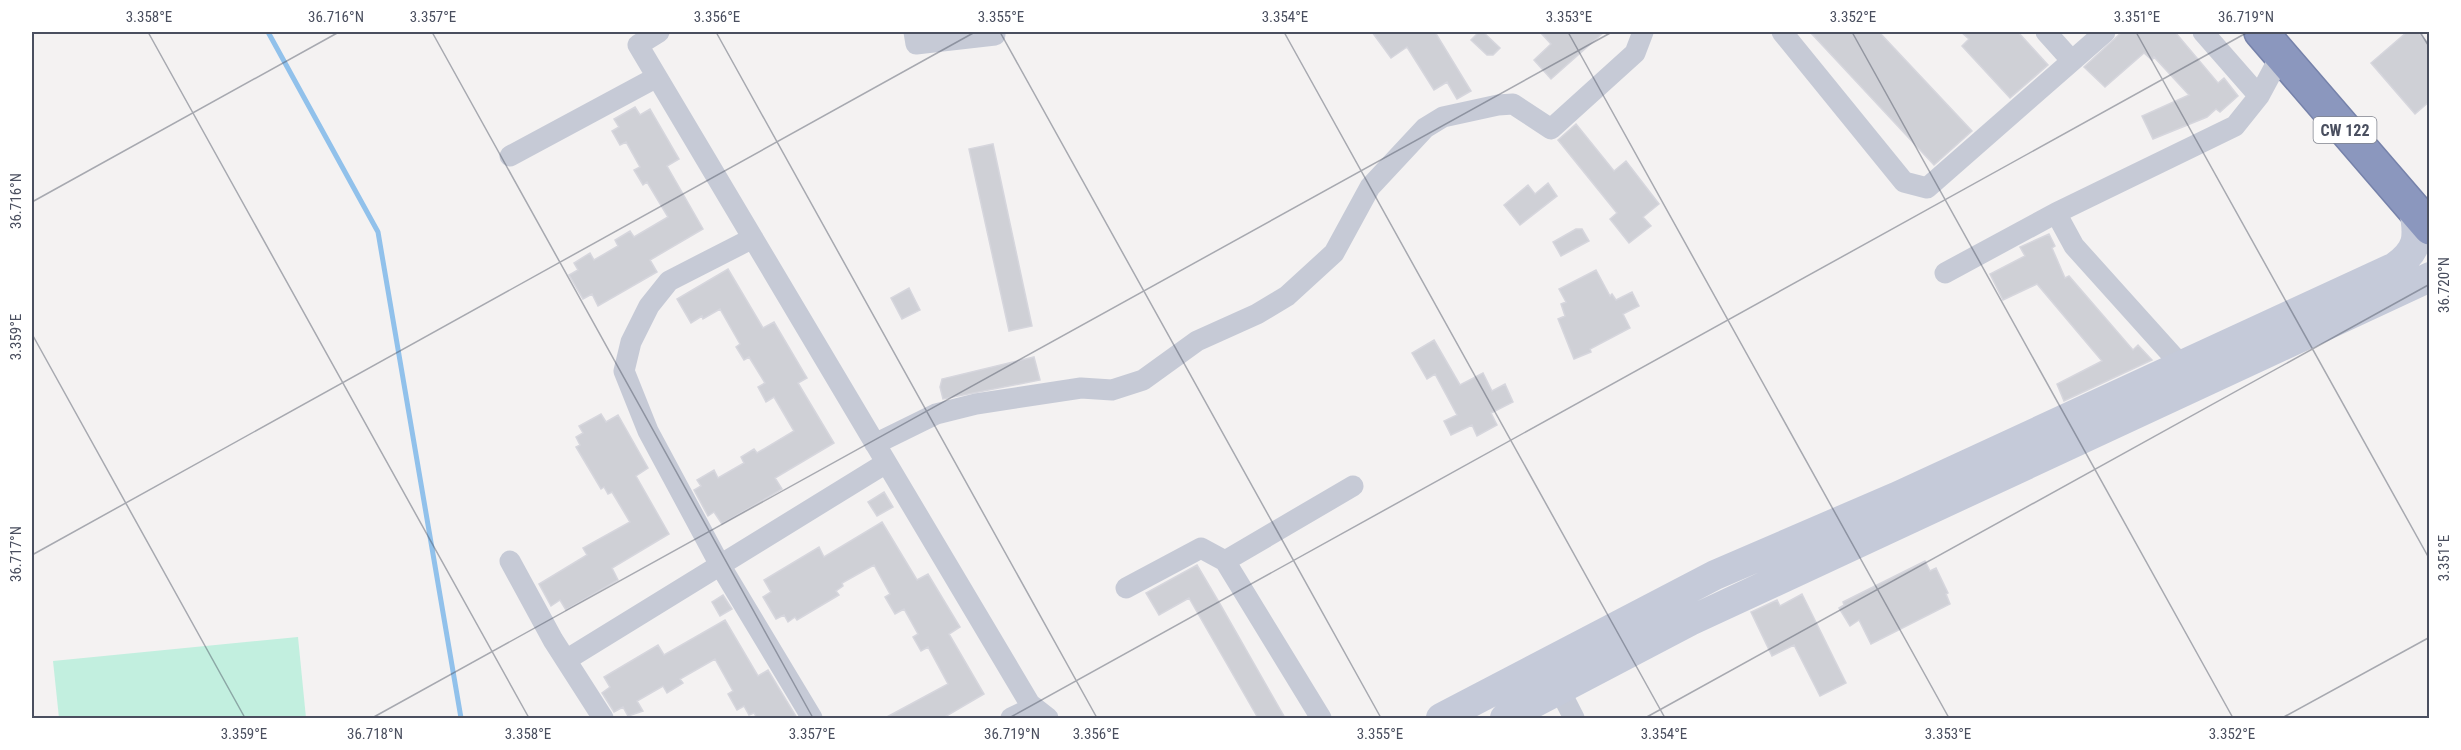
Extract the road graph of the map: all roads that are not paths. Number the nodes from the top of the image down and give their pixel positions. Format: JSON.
{"nodes":[{"id":1,"x":659,"y":32,"type":"edge"},
{"id":2,"x":914,"y":32,"type":"edge"},
{"id":3,"x":994,"y":32,"type":"edge"},
{"id":4,"x":1643,"y":32,"type":"edge"},
{"id":5,"x":1782,"y":32,"type":"edge"},
{"id":6,"x":2046,"y":32,"type":"edge"},
{"id":7,"x":2105,"y":32,"type":"edge"},
{"id":8,"x":2203,"y":32,"type":"edge"},
{"id":9,"x":2278,"y":39,"type":"edge"},
{"id":10,"x":2072,"y":61,"type":"junction"},
{"id":11,"x":657,"y":77,"type":"junction"},
{"id":12,"x":2259,"y":96,"type":"junction"},
{"id":13,"x":510,"y":156,"type":"dead end"},
{"id":14,"x":2424,"y":210,"type":"edge"},
{"id":15,"x":2056,"y":213,"type":"junction"},
{"id":16,"x":753,"y":238,"type":"junction"},
{"id":17,"x":1946,"y":273,"type":"dead end"},
{"id":18,"x":2430,"y":277,"type":"edge"},
{"id":19,"x":2182,"y":366,"type":"junction"},
{"id":20,"x":875,"y":444,"type":"junction"},
{"id":21,"x":886,"y":463,"type":"junction"},
{"id":22,"x":1353,"y":486,"type":"dead end"},
{"id":23,"x":510,"y":561,"type":"dead end"},
{"id":24,"x":1225,"y":561,"type":"junction"},
{"id":25,"x":720,"y":565,"type":"junction"},
{"id":26,"x":1126,"y":588,"type":"dead end"},
{"id":27,"x":566,"y":660,"type":"junction"},
{"id":28,"x":1546,"y":663,"type":"junction"},
{"id":29,"x":1560,"y":690,"type":"junction"},
{"id":30,"x":1041,"y":713,"type":"edge"},
{"id":31,"x":603,"y":718,"type":"edge"},
{"id":32,"x":812,"y":718,"type":"edge"},
{"id":33,"x":1011,"y":718,"type":"edge"},
{"id":34,"x":1321,"y":718,"type":"edge"},
{"id":35,"x":1441,"y":718,"type":"edge"},
{"id":36,"x":1505,"y":718,"type":"edge"},
{"id":37,"x":1574,"y":718,"type":"edge"}],
"edges":[{"from":1,"to":11,"type":"street"},
{"from":2,"to":3,"type":"street"},
{"from":4,"to":20,"type":"street"},
{"from":5,"to":10,"type":"street"},
{"from":6,"to":10,"type":"street"},
{"from":7,"to":10,"type":"street"},
{"from":8,"to":12,"type":"street"},
{"from":9,"to":12,"type":"street"},
{"from":9,"to":14,"type":"highway","number":"CW 122"},
{"from":11,"to":13,"type":"street"},
{"from":11,"to":16,"type":"street"},
{"from":12,"to":15,"type":"street"},
{"from":14,"to":19,"type":"street"},
{"from":15,"to":17,"type":"street"},
{"from":15,"to":19,"type":"street"},
{"from":16,"to":20,"type":"street"},
{"from":16,"to":25,"type":"street"},
{"from":18,"to":29,"type":"street"},
{"from":19,"to":28,"type":"street"},
{"from":20,"to":21,"type":"street"},
{"from":21,"to":25,"type":"street"},
{"from":21,"to":30,"type":"street"},
{"from":22,"to":24,"type":"street"},
{"from":23,"to":27,"type":"street"},
{"from":24,"to":26,"type":"street"},
{"from":24,"to":34,"type":"street"},
{"from":25,"to":27,"type":"street"},
{"from":25,"to":32,"type":"street"},
{"from":27,"to":31,"type":"street"},
{"from":28,"to":29,"type":"street"},
{"from":28,"to":35,"type":"street"},
{"from":29,"to":36,"type":"street"},
{"from":29,"to":37,"type":"street"},
{"from":30,"to":33,"type":"street"}]}
